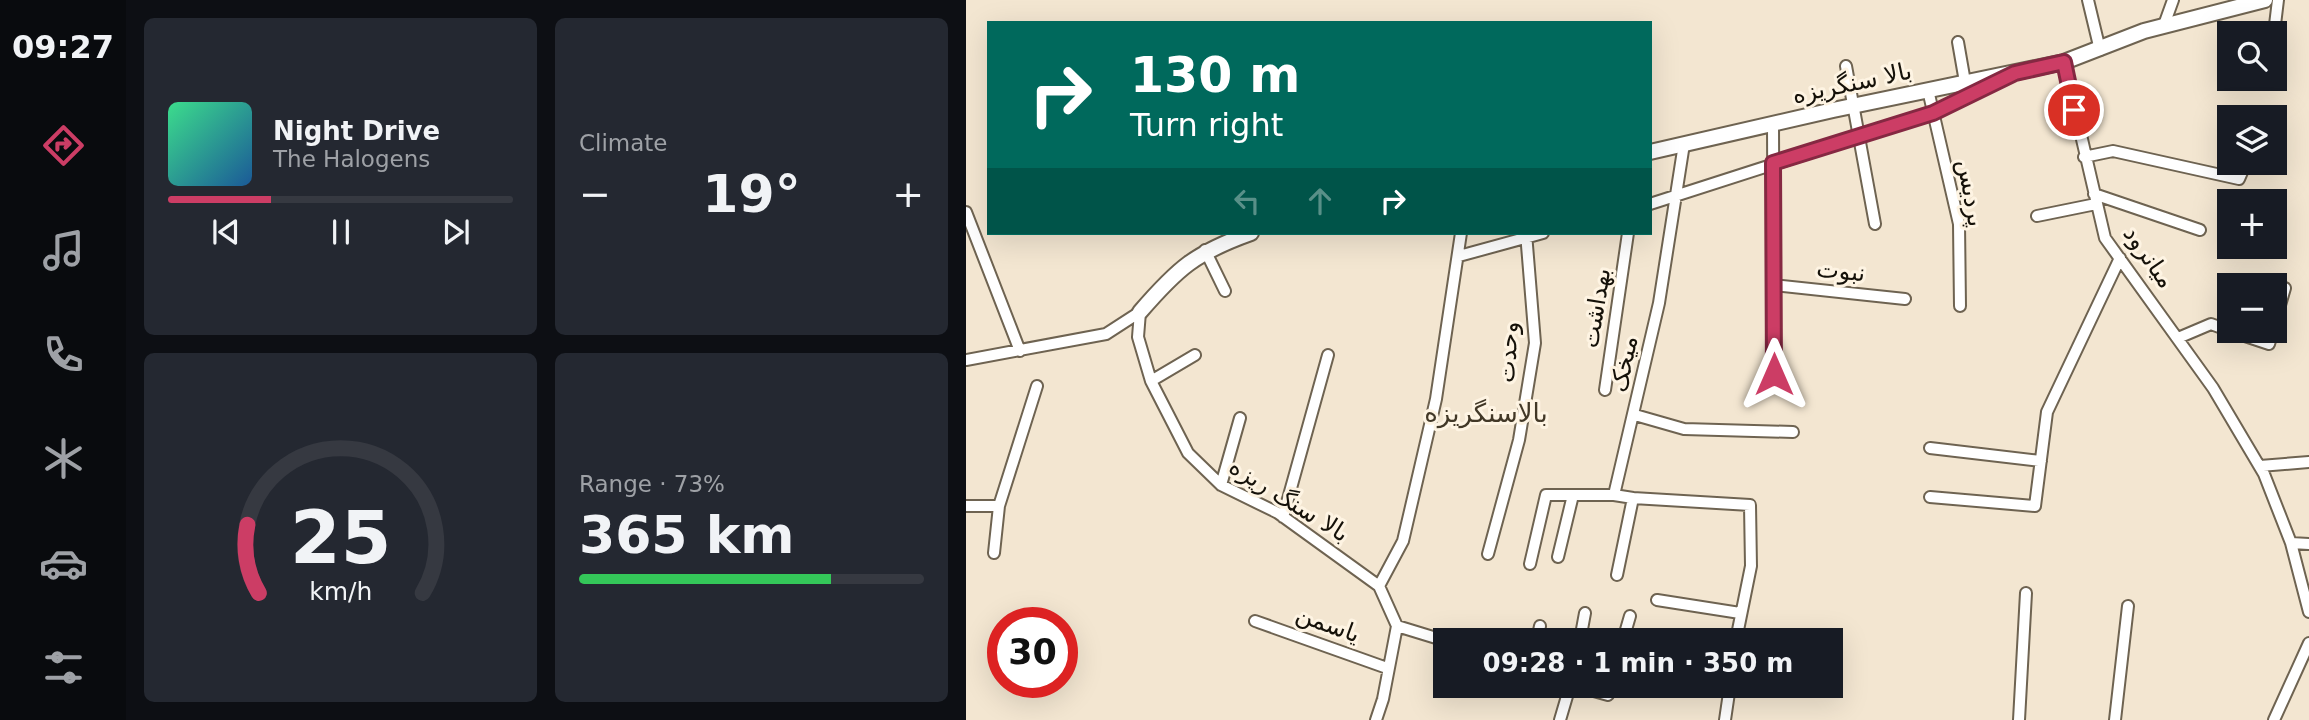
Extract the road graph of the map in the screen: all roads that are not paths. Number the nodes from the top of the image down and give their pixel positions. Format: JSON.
{"nodes":[{"id":1,"x":2088,"y":0,"type":"edge"},
{"id":2,"x":2173,"y":0,"type":"edge"},
{"id":3,"x":2265,"y":0,"type":"edge"},
{"id":4,"x":2278,"y":0,"type":"edge"},
{"id":5,"x":2275,"y":21,"type":"edge"},
{"id":6,"x":2165,"y":25,"type":"junction"},
{"id":7,"x":1958,"y":41,"type":"dead end"},
{"id":8,"x":2099,"y":50,"type":"junction"},
{"id":9,"x":2064,"y":62,"type":"junction"},
{"id":10,"x":1846,"y":66,"type":"dead end"},
{"id":11,"x":2015,"y":73,"type":"junction"},
{"id":12,"x":1965,"y":82,"type":"junction"},
{"id":13,"x":1928,"y":90,"type":"junction"},
{"id":14,"x":1853,"y":106,"type":"junction"},
{"id":15,"x":1933,"y":113,"type":"junction"},
{"id":16,"x":1773,"y":124,"type":"junction"},
{"id":17,"x":1859,"y":135,"type":"junction"},
{"id":18,"x":1684,"y":144,"type":"junction"},
{"id":19,"x":1652,"y":152,"type":"edge"},
{"id":20,"x":2084,"y":157,"type":"junction"},
{"id":21,"x":1773,"y":163,"type":"junction"},
{"id":22,"x":2217,"y":174,"type":"edge"},
{"id":23,"x":2221,"y":175,"type":"edge"},
{"id":24,"x":2241,"y":175,"type":"edge"},
{"id":25,"x":1678,"y":197,"type":"junction"},
{"id":26,"x":2095,"y":199,"type":"junction"},
{"id":27,"x":1652,"y":204,"type":"edge"},
{"id":28,"x":2037,"y":216,"type":"dead end"},
{"id":29,"x":967,"y":217,"type":"edge"},
{"id":30,"x":1875,"y":224,"type":"dead end"},
{"id":31,"x":2200,"y":230,"type":"dead end"},
{"id":32,"x":1246,"y":235,"type":"edge"},
{"id":33,"x":1461,"y":235,"type":"edge"},
{"id":34,"x":1526,"y":235,"type":"edge"},
{"id":35,"x":1628,"y":235,"type":"edge"},
{"id":36,"x":1205,"y":250,"type":"junction"},
{"id":37,"x":1459,"y":256,"type":"junction"},
{"id":38,"x":2120,"y":258,"type":"junction"},
{"id":39,"x":1773,"y":285,"type":"junction"},
{"id":40,"x":1225,"y":290,"type":"dead end"},
{"id":41,"x":1905,"y":299,"type":"dead end"},
{"id":42,"x":1960,"y":306,"type":"dead end"},
{"id":43,"x":1140,"y":312,"type":"junction"},
{"id":44,"x":2217,"y":326,"type":"edge"},
{"id":45,"x":2178,"y":338,"type":"junction"},
{"id":46,"x":1020,"y":351,"type":"junction"},
{"id":47,"x":1195,"y":355,"type":"dead end"},
{"id":48,"x":1328,"y":355,"type":"dead end"},
{"id":49,"x":966,"y":360,"type":"edge"},
{"id":50,"x":1774,"y":374,"type":"dead end"},
{"id":51,"x":1151,"y":381,"type":"junction"},
{"id":52,"x":1037,"y":386,"type":"dead end"},
{"id":53,"x":1605,"y":390,"type":"dead end"},
{"id":54,"x":1635,"y":415,"type":"junction"},
{"id":55,"x":1240,"y":418,"type":"dead end"},
{"id":56,"x":1793,"y":432,"type":"dead end"},
{"id":57,"x":1930,"y":447,"type":"dead end"},
{"id":58,"x":2041,"y":461,"type":"junction"},
{"id":59,"x":2309,"y":462,"type":"edge"},
{"id":60,"x":2260,"y":466,"type":"junction"},
{"id":61,"x":1221,"y":485,"type":"junction"},
{"id":62,"x":1573,"y":495,"type":"junction"},
{"id":63,"x":1614,"y":495,"type":"junction"},
{"id":64,"x":1930,"y":497,"type":"dead end"},
{"id":65,"x":1633,"y":498,"type":"junction"},
{"id":66,"x":966,"y":506,"type":"edge"},
{"id":67,"x":999,"y":506,"type":"junction"},
{"id":68,"x":1283,"y":517,"type":"junction"},
{"id":69,"x":2291,"y":543,"type":"junction"},
{"id":70,"x":2309,"y":544,"type":"edge"},
{"id":71,"x":993,"y":553,"type":"dead end"},
{"id":72,"x":1488,"y":554,"type":"dead end"},
{"id":73,"x":1559,"y":557,"type":"dead end"},
{"id":74,"x":1530,"y":564,"type":"dead end"},
{"id":75,"x":1617,"y":575,"type":"dead end"},
{"id":76,"x":1379,"y":586,"type":"junction"},
{"id":77,"x":2026,"y":593,"type":"dead end"},
{"id":78,"x":1657,"y":600,"type":"dead end"},
{"id":79,"x":2127,"y":606,"type":"dead end"},
{"id":80,"x":1585,"y":612,"type":"dead end"},
{"id":81,"x":2309,"y":612,"type":"edge"},
{"id":82,"x":1740,"y":613,"type":"junction"},
{"id":83,"x":1630,"y":616,"type":"dead end"},
{"id":84,"x":1255,"y":621,"type":"dead end"},
{"id":85,"x":1397,"y":626,"type":"junction"},
{"id":86,"x":1582,"y":628,"type":"edge"},
{"id":87,"x":1626,"y":628,"type":"edge"},
{"id":88,"x":1738,"y":628,"type":"edge"},
{"id":89,"x":1433,"y":637,"type":"edge"},
{"id":90,"x":2309,"y":643,"type":"edge"},
{"id":91,"x":1387,"y":668,"type":"junction"},
{"id":92,"x":1566,"y":698,"type":"edge"},
{"id":93,"x":1728,"y":698,"type":"edge"},
{"id":94,"x":1376,"y":720,"type":"edge"},
{"id":95,"x":1560,"y":720,"type":"edge"},
{"id":96,"x":1725,"y":720,"type":"edge"},
{"id":97,"x":2019,"y":720,"type":"edge"},
{"id":98,"x":2115,"y":720,"type":"edge"},
{"id":99,"x":2274,"y":720,"type":"edge"}],
"edges":[{"from":1,"to":8,"type":"street"},
{"from":2,"to":6,"type":"street"},
{"from":3,"to":6,"type":"street"},
{"from":4,"to":5,"type":"street"},
{"from":6,"to":8,"type":"street"},
{"from":7,"to":12,"type":"street"},
{"from":8,"to":9,"type":"street"},
{"from":9,"to":11,"type":"street","name":"بالا سنگریزه"},
{"from":9,"to":20,"type":"street","name":"میانرود"},
{"from":10,"to":14,"type":"street"},
{"from":11,"to":12,"type":"street","name":"بالا سنگریزه"},
{"from":11,"to":15,"type":"street"},
{"from":12,"to":13,"type":"street","name":"بالا سنگریزه"},
{"from":13,"to":14,"type":"street","name":"بالا سنگریزه"},
{"from":13,"to":15,"type":"street","name":"پردیس"},
{"from":14,"to":16,"type":"street","name":"بالا سنگریزه"},
{"from":14,"to":17,"type":"street"},
{"from":15,"to":17,"type":"street"},
{"from":15,"to":42,"type":"street","name":"پردیس"},
{"from":16,"to":18,"type":"street","name":"بالا سنگریزه"},
{"from":16,"to":21,"type":"street"},
{"from":17,"to":21,"type":"street"},
{"from":17,"to":30,"type":"street"},
{"from":18,"to":19,"type":"street","name":"بالا سنگریزه"},
{"from":18,"to":25,"type":"street","name":"میخک"},
{"from":20,"to":22,"type":"street"},
{"from":20,"to":26,"type":"street","name":"میانرود"},
{"from":21,"to":25,"type":"street"},
{"from":21,"to":39,"type":"street"},
{"from":23,"to":24,"type":"street"},
{"from":25,"to":27,"type":"street"},
{"from":25,"to":54,"type":"street","name":"میخک"},
{"from":26,"to":28,"type":"street"},
{"from":26,"to":31,"type":"street"},
{"from":26,"to":38,"type":"street","name":"میانرود"},
{"from":29,"to":46,"type":"street"},
{"from":32,"to":36,"type":"street"},
{"from":33,"to":37,"type":"street"},
{"from":34,"to":37,"type":"street"},
{"from":34,"to":72,"type":"street","name":"وحدت"},
{"from":35,"to":53,"type":"street","name":"بهداشت"},
{"from":36,"to":40,"type":"street"},
{"from":36,"to":43,"type":"street"},
{"from":37,"to":76,"type":"street"},
{"from":38,"to":45,"type":"street","name":"میانرود"},
{"from":38,"to":58,"type":"street"},
{"from":39,"to":41,"type":"street","name":"نبوت"},
{"from":39,"to":50,"type":"street"},
{"from":43,"to":46,"type":"street"},
{"from":43,"to":51,"type":"street","name":"بالا سنگ ریزه"},
{"from":44,"to":45,"type":"street"},
{"from":45,"to":60,"type":"street","name":"میانرود"},
{"from":46,"to":49,"type":"street"},
{"from":47,"to":51,"type":"street"},
{"from":48,"to":68,"type":"street"},
{"from":51,"to":61,"type":"street","name":"بالا سنگ ریزه"},
{"from":52,"to":67,"type":"street"},
{"from":54,"to":56,"type":"street"},
{"from":54,"to":63,"type":"street","name":"میخک"},
{"from":55,"to":61,"type":"street"},
{"from":57,"to":58,"type":"street"},
{"from":58,"to":64,"type":"street"},
{"from":59,"to":60,"type":"street"},
{"from":60,"to":69,"type":"street","name":"میانرود"},
{"from":61,"to":68,"type":"street","name":"بالا سنگ ریزه"},
{"from":62,"to":63,"type":"street"},
{"from":62,"to":73,"type":"street"},
{"from":62,"to":74,"type":"street"},
{"from":63,"to":65,"type":"street"},
{"from":65,"to":75,"type":"street"},
{"from":65,"to":82,"type":"street"},
{"from":66,"to":67,"type":"street"},
{"from":67,"to":71,"type":"street"},
{"from":68,"to":76,"type":"street","name":"بالا سنگ ریزه"},
{"from":69,"to":70,"type":"street"},
{"from":69,"to":81,"type":"street","name":"میانرود"},
{"from":76,"to":85,"type":"street"},
{"from":77,"to":97,"type":"street"},
{"from":78,"to":82,"type":"street"},
{"from":79,"to":98,"type":"street"},
{"from":80,"to":86,"type":"street"},
{"from":82,"to":88,"type":"street"},
{"from":83,"to":87,"type":"street"},
{"from":84,"to":91,"type":"street","name":"یاسمن"},
{"from":85,"to":89,"type":"street"},
{"from":85,"to":91,"type":"street"},
{"from":90,"to":99,"type":"street"},
{"from":91,"to":94,"type":"street"},
{"from":92,"to":95,"type":"street"},
{"from":93,"to":96,"type":"street"}]}
